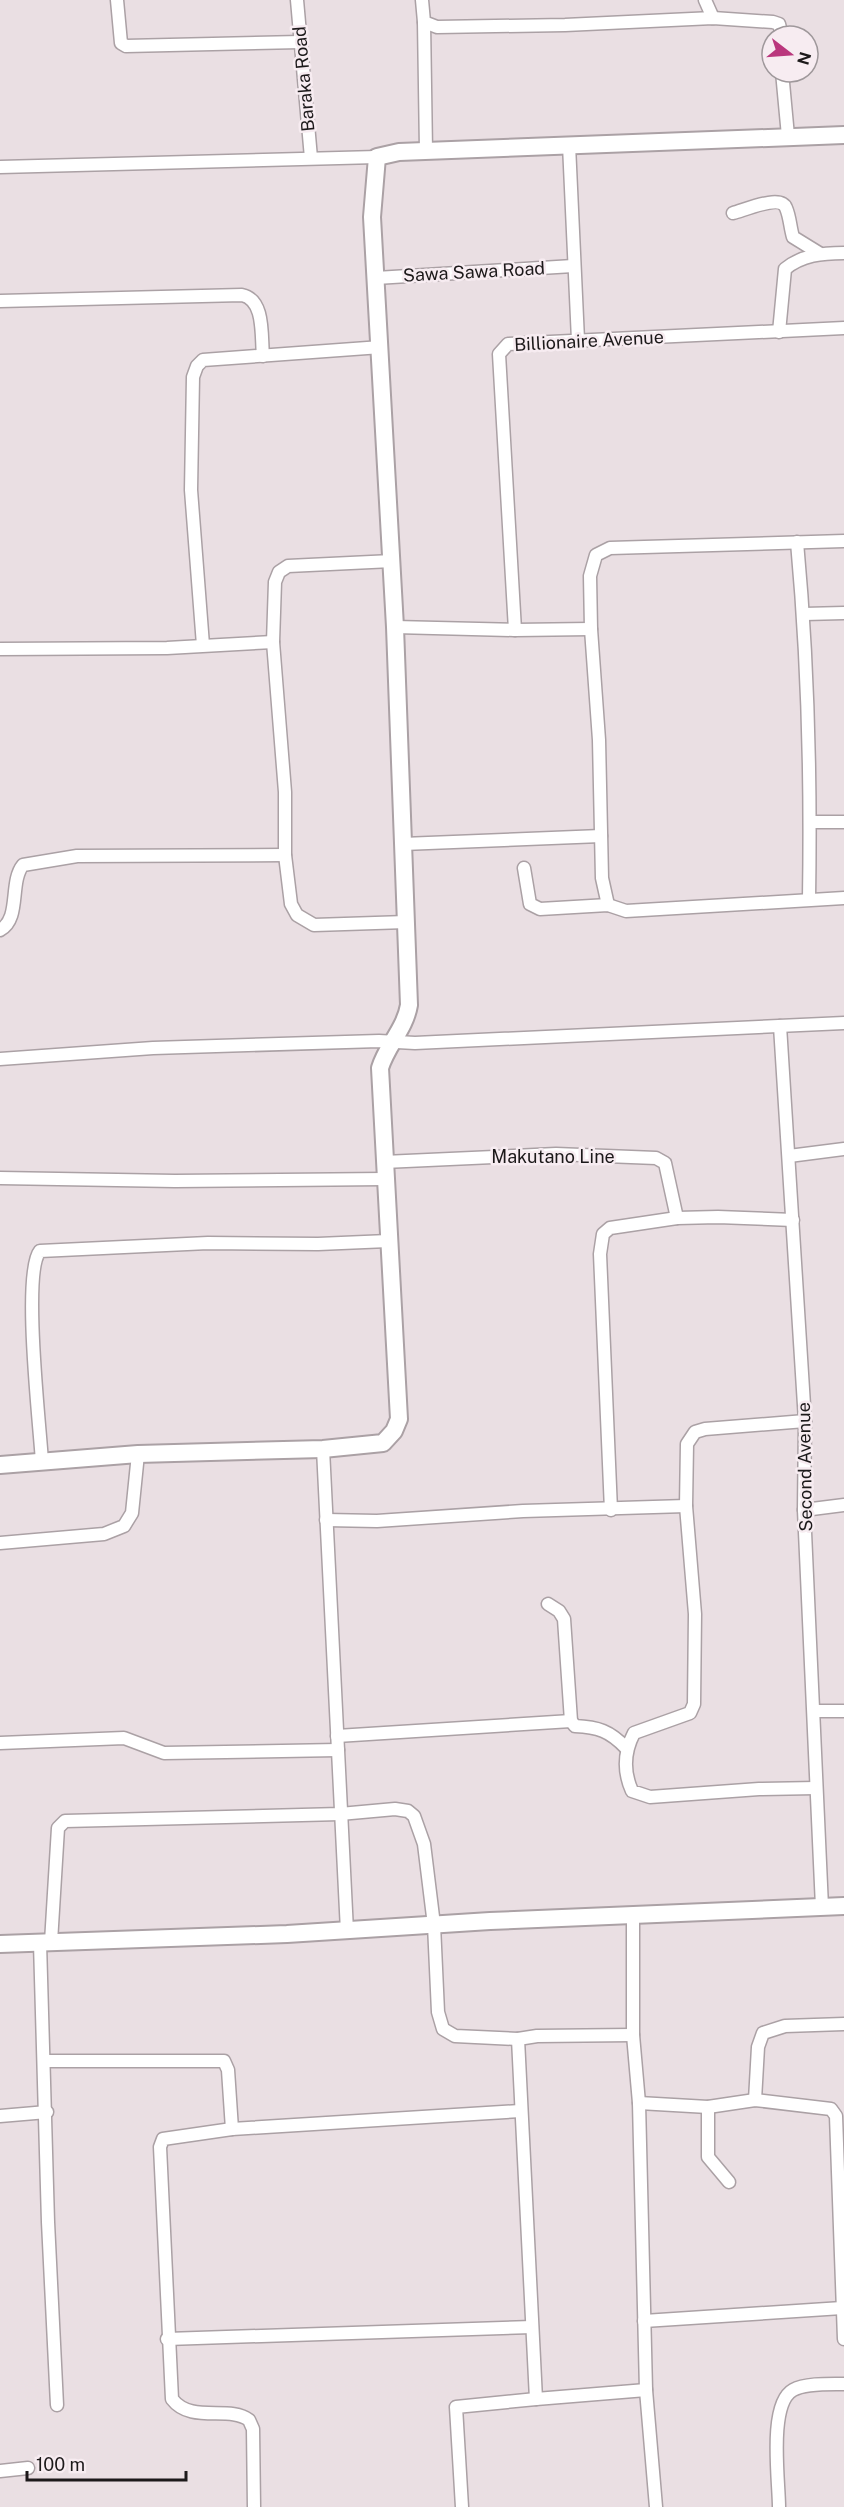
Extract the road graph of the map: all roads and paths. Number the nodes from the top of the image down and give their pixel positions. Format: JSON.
{"nodes":[{"id":1,"x":117,"y":0,"type":"edge"},
{"id":2,"x":297,"y":0,"type":"edge"},
{"id":3,"x":422,"y":0,"type":"edge"},
{"id":4,"x":705,"y":0,"type":"edge"},
{"id":5,"x":713,"y":18,"type":"junction"},
{"id":6,"x":424,"y":22,"type":"junction"},
{"id":7,"x":779,"y":24,"type":"edge"},
{"id":8,"x":300,"y":42,"type":"junction"},
{"id":9,"x":784,"y":84,"type":"edge"},
{"id":10,"x":844,"y":135,"type":"edge"},
{"id":11,"x":788,"y":136,"type":"junction"},
{"id":12,"x":569,"y":145,"type":"junction"},
{"id":13,"x":426,"y":151,"type":"junction"},
{"id":14,"x":377,"y":157,"type":"junction"},
{"id":15,"x":310,"y":158,"type":"junction"},
{"id":16,"x":0,"y":167,"type":"edge"},
{"id":17,"x":733,"y":213,"type":"dead end"},
{"id":18,"x":819,"y":253,"type":"junction"},
{"id":19,"x":844,"y":253,"type":"edge"},
{"id":20,"x":573,"y":266,"type":"junction"},
{"id":21,"x":375,"y":278,"type":"junction"},
{"id":22,"x":0,"y":301,"type":"edge"},
{"id":23,"x":844,"y":328,"type":"edge"},
{"id":24,"x":779,"y":332,"type":"junction"},
{"id":25,"x":578,"y":340,"type":"junction"},
{"id":26,"x":381,"y":347,"type":"junction"},
{"id":27,"x":263,"y":356,"type":"junction"},
{"id":28,"x":844,"y":540,"type":"edge"},
{"id":29,"x":797,"y":542,"type":"junction"},
{"id":30,"x":392,"y":561,"type":"junction"},
{"id":31,"x":844,"y":613,"type":"edge"},
{"id":32,"x":804,"y":614,"type":"junction"},
{"id":33,"x":395,"y":627,"type":"junction"},
{"id":34,"x":591,"y":629,"type":"junction"},
{"id":35,"x":515,"y":630,"type":"junction"},
{"id":36,"x":273,"y":642,"type":"junction"},
{"id":37,"x":203,"y":645,"type":"junction"},
{"id":38,"x":0,"y":649,"type":"edge"},
{"id":39,"x":810,"y":822,"type":"junction"},
{"id":40,"x":844,"y":822,"type":"edge"},
{"id":41,"x":601,"y":836,"type":"junction"},
{"id":42,"x":403,"y":844,"type":"junction"},
{"id":43,"x":285,"y":855,"type":"junction"},
{"id":44,"x":524,"y":868,"type":"dead end"},
{"id":45,"x":844,"y":898,"type":"edge"},
{"id":46,"x":809,"y":899,"type":"junction"},
{"id":47,"x":608,"y":905,"type":"junction"},
{"id":48,"x":406,"y":922,"type":"junction"},
{"id":49,"x":0,"y":930,"type":"edge"},
{"id":50,"x":844,"y":1023,"type":"edge"},
{"id":51,"x":780,"y":1026,"type":"junction"},
{"id":52,"x":392,"y":1041,"type":"junction"},
{"id":53,"x":0,"y":1059,"type":"edge"},
{"id":54,"x":844,"y":1149,"type":"edge"},
{"id":55,"x":789,"y":1156,"type":"junction"},
{"id":56,"x":384,"y":1171,"type":"junction"},
{"id":57,"x":0,"y":1178,"type":"edge"},
{"id":58,"x":677,"y":1218,"type":"junction"},
{"id":59,"x":793,"y":1220,"type":"junction"},
{"id":60,"x":388,"y":1241,"type":"junction"},
{"id":61,"x":805,"y":1421,"type":"junction"},
{"id":62,"x":323,"y":1449,"type":"junction"},
{"id":63,"x":138,"y":1454,"type":"junction"},
{"id":64,"x":42,"y":1462,"type":"junction"},
{"id":65,"x":0,"y":1465,"type":"edge"},
{"id":66,"x":844,"y":1505,"type":"edge"},
{"id":67,"x":686,"y":1506,"type":"junction"},
{"id":68,"x":611,"y":1510,"type":"junction"},
{"id":69,"x":804,"y":1510,"type":"junction"},
{"id":70,"x":327,"y":1520,"type":"junction"},
{"id":71,"x":0,"y":1544,"type":"edge"},
{"id":72,"x":548,"y":1604,"type":"dead end"},
{"id":73,"x":814,"y":1711,"type":"junction"},
{"id":74,"x":844,"y":1711,"type":"edge"},
{"id":75,"x":571,"y":1721,"type":"junction"},
{"id":76,"x":337,"y":1736,"type":"junction"},
{"id":77,"x":0,"y":1743,"type":"edge"},
{"id":78,"x":626,"y":1748,"type":"junction"},
{"id":79,"x":338,"y":1750,"type":"junction"},
{"id":80,"x":816,"y":1788,"type":"junction"},
{"id":81,"x":340,"y":1814,"type":"junction"},
{"id":82,"x":844,"y":1906,"type":"edge"},
{"id":83,"x":822,"y":1908,"type":"junction"},
{"id":84,"x":633,"y":1914,"type":"junction"},
{"id":85,"x":434,"y":1925,"type":"junction"},
{"id":86,"x":347,"y":1931,"type":"junction"},
{"id":87,"x":45,"y":1942,"type":"junction"},
{"id":88,"x":0,"y":1944,"type":"edge"},
{"id":89,"x":844,"y":2024,"type":"edge"},
{"id":90,"x":633,"y":2036,"type":"junction"},
{"id":91,"x":518,"y":2039,"type":"junction"},
{"id":92,"x":45,"y":2061,"type":"junction"},
{"id":93,"x":755,"y":2100,"type":"junction"},
{"id":94,"x":639,"y":2103,"type":"junction"},
{"id":95,"x":708,"y":2106,"type":"junction"},
{"id":96,"x":520,"y":2111,"type":"junction"},
{"id":97,"x":47,"y":2112,"type":"junction"},
{"id":98,"x":0,"y":2116,"type":"edge"},
{"id":99,"x":232,"y":2129,"type":"junction"},
{"id":100,"x":729,"y":2182,"type":"dead end"},
{"id":101,"x":842,"y":2308,"type":"junction"},
{"id":102,"x":645,"y":2321,"type":"junction"},
{"id":103,"x":532,"y":2327,"type":"junction"},
{"id":104,"x":167,"y":2339,"type":"junction"},
{"id":105,"x":844,"y":2339,"type":"edge"},
{"id":106,"x":844,"y":2384,"type":"edge"},
{"id":107,"x":646,"y":2390,"type":"junction"},
{"id":108,"x":536,"y":2399,"type":"junction"},
{"id":109,"x":57,"y":2405,"type":"dead end"},
{"id":110,"x":28,"y":2468,"type":"dead end"},
{"id":111,"x":0,"y":2471,"type":"edge"},
{"id":112,"x":254,"y":2507,"type":"edge"},
{"id":113,"x":462,"y":2507,"type":"edge"},
{"id":114,"x":656,"y":2507,"type":"edge"},
{"id":115,"x":779,"y":2507,"type":"edge"}],
"edges":[{"from":1,"to":8,"type":"street"},
{"from":2,"to":8,"type":"street","name":"Baraka Road"},
{"from":3,"to":6,"type":"street"},
{"from":4,"to":5,"type":"street"},
{"from":5,"to":6,"type":"street"},
{"from":5,"to":7,"type":"street"},
{"from":6,"to":13,"type":"street"},
{"from":8,"to":15,"type":"street","name":"Baraka Road"},
{"from":9,"to":11,"type":"street"},
{"from":10,"to":11,"type":"street"},
{"from":11,"to":12,"type":"street"},
{"from":12,"to":13,"type":"street"},
{"from":12,"to":20,"type":"street"},
{"from":13,"to":14,"type":"street"},
{"from":14,"to":15,"type":"street"},
{"from":14,"to":21,"type":"street"},
{"from":15,"to":16,"type":"street"},
{"from":17,"to":18,"type":"street"},
{"from":18,"to":19,"type":"street"},
{"from":18,"to":24,"type":"street"},
{"from":20,"to":21,"type":"street","name":"Sawa Sawa Road"},
{"from":20,"to":25,"type":"street"},
{"from":21,"to":26,"type":"street"},
{"from":22,"to":27,"type":"street"},
{"from":23,"to":24,"type":"street","name":"Billionaire Avenue"},
{"from":24,"to":25,"type":"street","name":"Billionaire Avenue"},
{"from":25,"to":35,"type":"street","name":"Billionaire Avenue"},
{"from":26,"to":27,"type":"street"},
{"from":26,"to":30,"type":"street"},
{"from":27,"to":37,"type":"street"},
{"from":28,"to":29,"type":"street"},
{"from":29,"to":32,"type":"street"},
{"from":29,"to":34,"type":"street"},
{"from":30,"to":33,"type":"street"},
{"from":30,"to":36,"type":"street"},
{"from":31,"to":32,"type":"street"},
{"from":32,"to":39,"type":"street"},
{"from":33,"to":35,"type":"street"},
{"from":33,"to":42,"type":"street"},
{"from":34,"to":35,"type":"street"},
{"from":34,"to":41,"type":"street"},
{"from":36,"to":37,"type":"street"},
{"from":36,"to":43,"type":"street"},
{"from":37,"to":38,"type":"street"},
{"from":39,"to":40,"type":"street"},
{"from":39,"to":46,"type":"street"},
{"from":41,"to":42,"type":"street"},
{"from":41,"to":47,"type":"street"},
{"from":42,"to":48,"type":"street"},
{"from":43,"to":48,"type":"street"},
{"from":43,"to":49,"type":"street"},
{"from":44,"to":47,"type":"street"},
{"from":45,"to":46,"type":"street"},
{"from":46,"to":47,"type":"street"},
{"from":48,"to":52,"type":"street"},
{"from":50,"to":51,"type":"street"},
{"from":51,"to":52,"type":"street"},
{"from":51,"to":55,"type":"street","name":"Second Avenue"},
{"from":52,"to":53,"type":"street"},
{"from":52,"to":56,"type":"street"},
{"from":54,"to":55,"type":"street"},
{"from":55,"to":59,"type":"street","name":"Second Avenue"},
{"from":56,"to":57,"type":"street","name":"Makutano Line"},
{"from":56,"to":58,"type":"street","name":"Makutano Line"},
{"from":56,"to":60,"type":"street"},
{"from":58,"to":59,"type":"street"},
{"from":58,"to":68,"type":"street"},
{"from":59,"to":61,"type":"street","name":"Second Avenue"},
{"from":60,"to":62,"type":"street"},
{"from":60,"to":64,"type":"street"},
{"from":61,"to":67,"type":"street"},
{"from":61,"to":69,"type":"street","name":"Second Avenue"},
{"from":62,"to":63,"type":"street"},
{"from":62,"to":70,"type":"street"},
{"from":63,"to":64,"type":"street"},
{"from":63,"to":71,"type":"street"},
{"from":64,"to":65,"type":"street"},
{"from":66,"to":69,"type":"street"},
{"from":67,"to":68,"type":"street"},
{"from":67,"to":78,"type":"street"},
{"from":68,"to":70,"type":"street"},
{"from":69,"to":73,"type":"street","name":"Second Avenue"},
{"from":70,"to":76,"type":"street"},
{"from":72,"to":75,"type":"street"},
{"from":73,"to":74,"type":"street"},
{"from":73,"to":80,"type":"street","name":"Second Avenue"},
{"from":75,"to":76,"type":"street"},
{"from":75,"to":78,"type":"street"},
{"from":76,"to":79,"type":"street"},
{"from":77,"to":79,"type":"street"},
{"from":78,"to":80,"type":"street"},
{"from":79,"to":81,"type":"street"},
{"from":80,"to":83,"type":"street","name":"Second Avenue"},
{"from":81,"to":85,"type":"street"},
{"from":81,"to":86,"type":"street"},
{"from":81,"to":87,"type":"street"},
{"from":82,"to":83,"type":"street"},
{"from":83,"to":84,"type":"street"},
{"from":84,"to":85,"type":"street"},
{"from":84,"to":90,"type":"street"},
{"from":85,"to":86,"type":"street"},
{"from":85,"to":91,"type":"street"},
{"from":86,"to":87,"type":"street"},
{"from":87,"to":88,"type":"street"},
{"from":87,"to":92,"type":"street"},
{"from":89,"to":93,"type":"street"},
{"from":90,"to":91,"type":"street"},
{"from":90,"to":94,"type":"street"},
{"from":91,"to":96,"type":"street"},
{"from":92,"to":97,"type":"street"},
{"from":92,"to":99,"type":"street"},
{"from":93,"to":95,"type":"street"},
{"from":93,"to":101,"type":"street"},
{"from":94,"to":95,"type":"street"},
{"from":94,"to":102,"type":"street"},
{"from":95,"to":100,"type":"street"},
{"from":96,"to":99,"type":"street"},
{"from":96,"to":103,"type":"street"},
{"from":97,"to":98,"type":"street"},
{"from":97,"to":109,"type":"street"},
{"from":99,"to":104,"type":"street"},
{"from":101,"to":102,"type":"street"},
{"from":101,"to":105,"type":"street"},
{"from":102,"to":107,"type":"street"},
{"from":103,"to":104,"type":"street"},
{"from":103,"to":108,"type":"street"},
{"from":104,"to":112,"type":"street"},
{"from":106,"to":115,"type":"street"},
{"from":107,"to":108,"type":"street"},
{"from":107,"to":114,"type":"street"},
{"from":108,"to":113,"type":"street"},
{"from":110,"to":111,"type":"street"}]}
